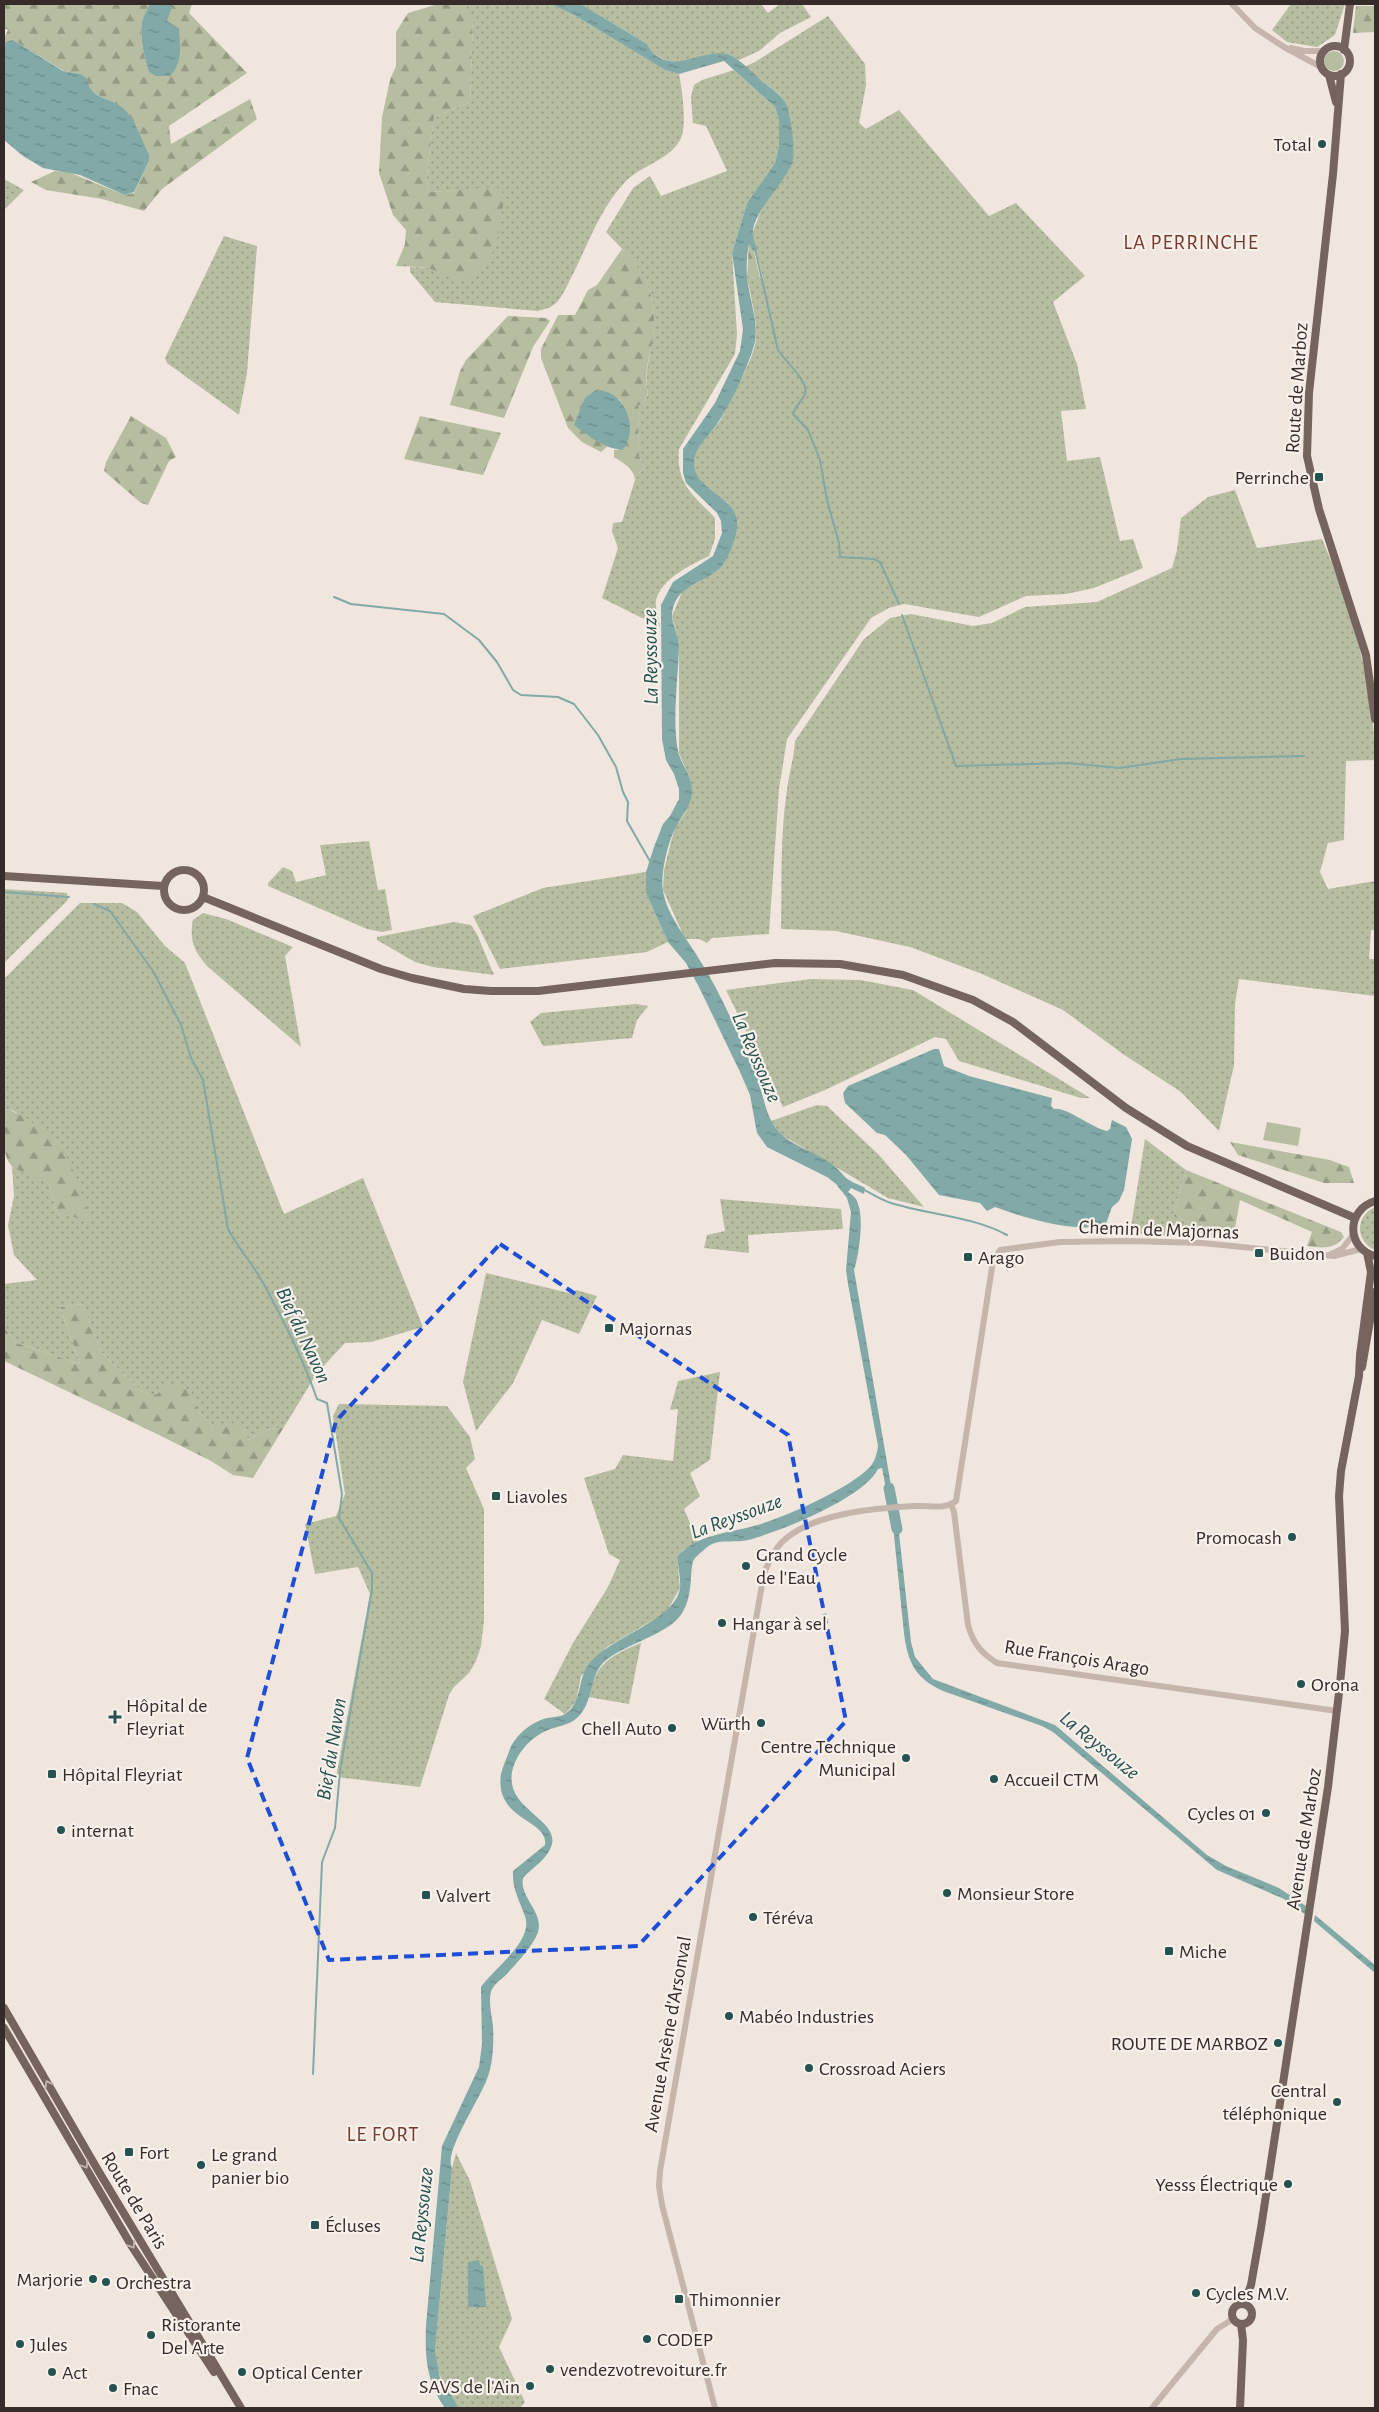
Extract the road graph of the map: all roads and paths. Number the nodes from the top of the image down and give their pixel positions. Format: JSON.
{"nodes":[{"id":1,"x":1232,"y":4,"type":"edge"},
{"id":2,"x":1350,"y":4,"type":"edge"},
{"id":3,"x":1276,"y":42,"type":"junction"},
{"id":4,"x":1334,"y":47,"type":"junction"},
{"id":5,"x":1344,"y":50,"type":"junction"},
{"id":6,"x":1324,"y":51,"type":"junction"},
{"id":7,"x":1321,"y":67,"type":"junction"},
{"id":8,"x":1342,"y":74,"type":"junction"},
{"id":9,"x":1329,"y":75,"type":"junction"},
{"id":10,"x":1338,"y":110,"type":"junction"},
{"id":11,"x":1375,"y":719,"type":"edge"},
{"id":12,"x":4,"y":876,"type":"edge"},
{"id":13,"x":164,"y":886,"type":"junction"},
{"id":14,"x":203,"y":897,"type":"junction"},
{"id":15,"x":1375,"y":1201,"type":"edge"},
{"id":16,"x":1355,"y":1218,"type":"junction"},
{"id":17,"x":1353,"y":1235,"type":"junction"},
{"id":18,"x":1364,"y":1251,"type":"junction"},
{"id":19,"x":1325,"y":1255,"type":"junction"},
{"id":20,"x":1375,"y":1256,"type":"edge"},
{"id":21,"x":1375,"y":1292,"type":"edge"},
{"id":22,"x":1359,"y":1376,"type":"junction"},
{"id":23,"x":951,"y":1504,"type":"junction"},
{"id":24,"x":1337,"y":1711,"type":"junction"},
{"id":25,"x":4,"y":2008,"type":"edge"},
{"id":26,"x":4,"y":2028,"type":"edge"},
{"id":27,"x":1244,"y":2304,"type":"junction"},
{"id":28,"x":1233,"y":2319,"type":"junction"},
{"id":29,"x":1241,"y":2324,"type":"junction"},
{"id":30,"x":235,"y":2408,"type":"edge"},
{"id":31,"x":240,"y":2408,"type":"edge"},
{"id":32,"x":715,"y":2408,"type":"edge"},
{"id":33,"x":1152,"y":2408,"type":"edge"},
{"id":34,"x":1240,"y":2408,"type":"edge"}],
"edges":[{"from":1,"to":3,"type":"street"},
{"from":2,"to":4,"type":"main road"},
{"from":2,"to":5,"type":"main road"},
{"from":3,"to":6,"type":"street"},
{"from":3,"to":7,"type":"street"},
{"from":4,"to":5,"type":"main road"},
{"from":4,"to":6,"type":"main road"},
{"from":5,"to":8,"type":"main road"},
{"from":6,"to":7,"type":"main road"},
{"from":7,"to":9,"type":"main road"},
{"from":8,"to":9,"type":"main road"},
{"from":8,"to":10,"type":"main road","name":"Route de Marboz"},
{"from":9,"to":10,"type":"main road","name":"Route de Marboz"},
{"from":10,"to":11,"type":"main road","name":"Route de Marboz"},
{"from":12,"to":13,"type":"main road"},
{"from":13,"to":14,"type":"main road"},
{"from":13,"to":14,"type":"main road"},
{"from":14,"to":16,"type":"main road"},
{"from":15,"to":16,"type":"main road"},
{"from":16,"to":17,"type":"main road"},
{"from":17,"to":18,"type":"main road"},
{"from":17,"to":19,"type":"street"},
{"from":18,"to":19,"type":"street","name":"Chemin de Majornas"},
{"from":18,"to":20,"type":"main road"},
{"from":18,"to":22,"type":"main road","name":"Avenue de Marboz"},
{"from":19,"to":23,"type":"street","name":"Chemin de Majornas"},
{"from":21,"to":22,"type":"main road","name":"Avenue de Marboz"},
{"from":22,"to":24,"type":"main road","name":"Avenue de Marboz"},
{"from":23,"to":24,"type":"street","name":"Rue François Arago"},
{"from":23,"to":32,"type":"street","name":"Avenue Arsène d'Arsonval"},
{"from":24,"to":27,"type":"main road","name":"Avenue de Marboz"},
{"from":31,"to":25,"type":"main road","name":"Route de Paris","one_way":true},
{"from":26,"to":30,"type":"main road","name":"Route de Paris","one_way":true},
{"from":27,"to":28,"type":"main road"},
{"from":27,"to":29,"type":"main road"},
{"from":28,"to":29,"type":"main road"},
{"from":28,"to":33,"type":"street"},
{"from":29,"to":34,"type":"main road"}]}
